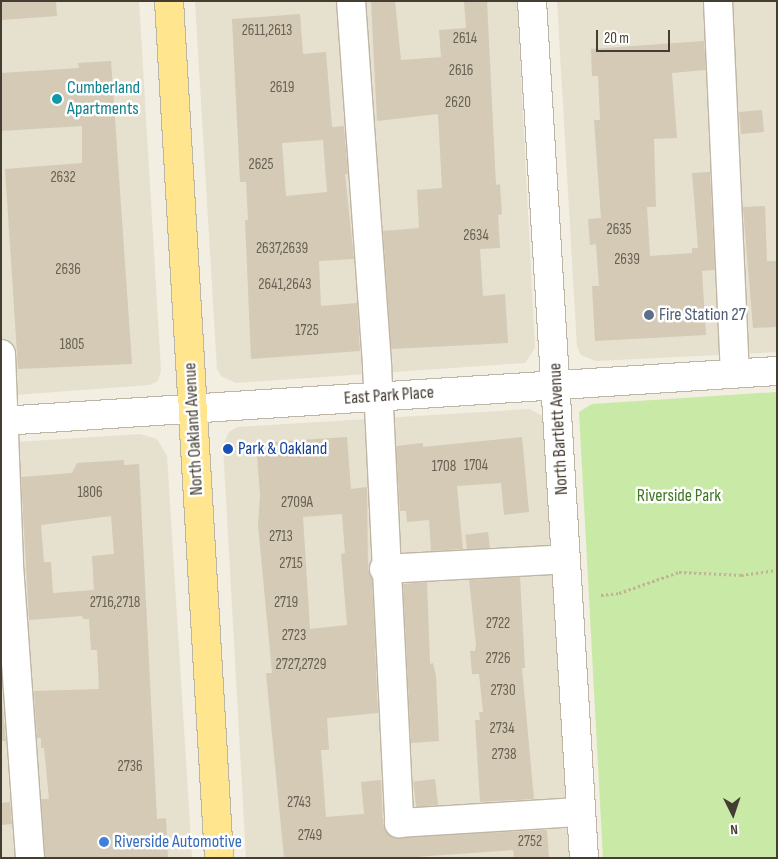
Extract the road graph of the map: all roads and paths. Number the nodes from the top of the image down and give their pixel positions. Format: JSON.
{"nodes":[{"id":1,"x":169,"y":1,"type":"edge"},
{"id":2,"x":351,"y":1,"type":"edge"},
{"id":3,"x":532,"y":1,"type":"edge"},
{"id":4,"x":718,"y":1,"type":"edge"},
{"id":5,"x":1,"y":354,"type":"edge"},
{"id":6,"x":777,"y":371,"type":"edge"},
{"id":7,"x":735,"y":373,"type":"junction"},
{"id":8,"x":557,"y":385,"type":"junction"},
{"id":9,"x":378,"y":397,"type":"junction"},
{"id":10,"x":193,"y":409,"type":"junction"},
{"id":11,"x":3,"y":421,"type":"edge"},
{"id":12,"x":566,"y":559,"type":"junction"},
{"id":13,"x":384,"y":569,"type":"junction"},
{"id":14,"x":777,"y":570,"type":"edge"},
{"id":15,"x":601,"y":595,"type":"dead end"},
{"id":16,"x":582,"y":812,"type":"junction"},
{"id":17,"x":30,"y":858,"type":"edge"},
{"id":18,"x":219,"y":858,"type":"edge"},
{"id":19,"x":584,"y":858,"type":"edge"}],
"edges":[{"from":1,"to":10,"type":"main road","name":"North Oakland Avenue"},
{"from":2,"to":9,"type":"street"},
{"from":3,"to":8,"type":"street","name":"North Bartlett Avenue"},
{"from":4,"to":7,"type":"street"},
{"from":5,"to":11,"type":"street"},
{"from":6,"to":7,"type":"street","name":"East Park Place"},
{"from":7,"to":8,"type":"street","name":"East Park Place"},
{"from":8,"to":9,"type":"street","name":"East Park Place"},
{"from":8,"to":12,"type":"street","name":"North Bartlett Avenue"},
{"from":9,"to":10,"type":"street","name":"East Park Place"},
{"from":9,"to":13,"type":"street"},
{"from":10,"to":11,"type":"street","name":"East Park Place"},
{"from":10,"to":18,"type":"main road","name":"North Oakland Avenue"},
{"from":11,"to":17,"type":"street"},
{"from":12,"to":13,"type":"street"},
{"from":12,"to":16,"type":"street","name":"North Bartlett Avenue"},
{"from":13,"to":16,"type":"street"},
{"from":14,"to":15,"type":"path"},
{"from":16,"to":19,"type":"street","name":"North Bartlett Avenue"}]}
